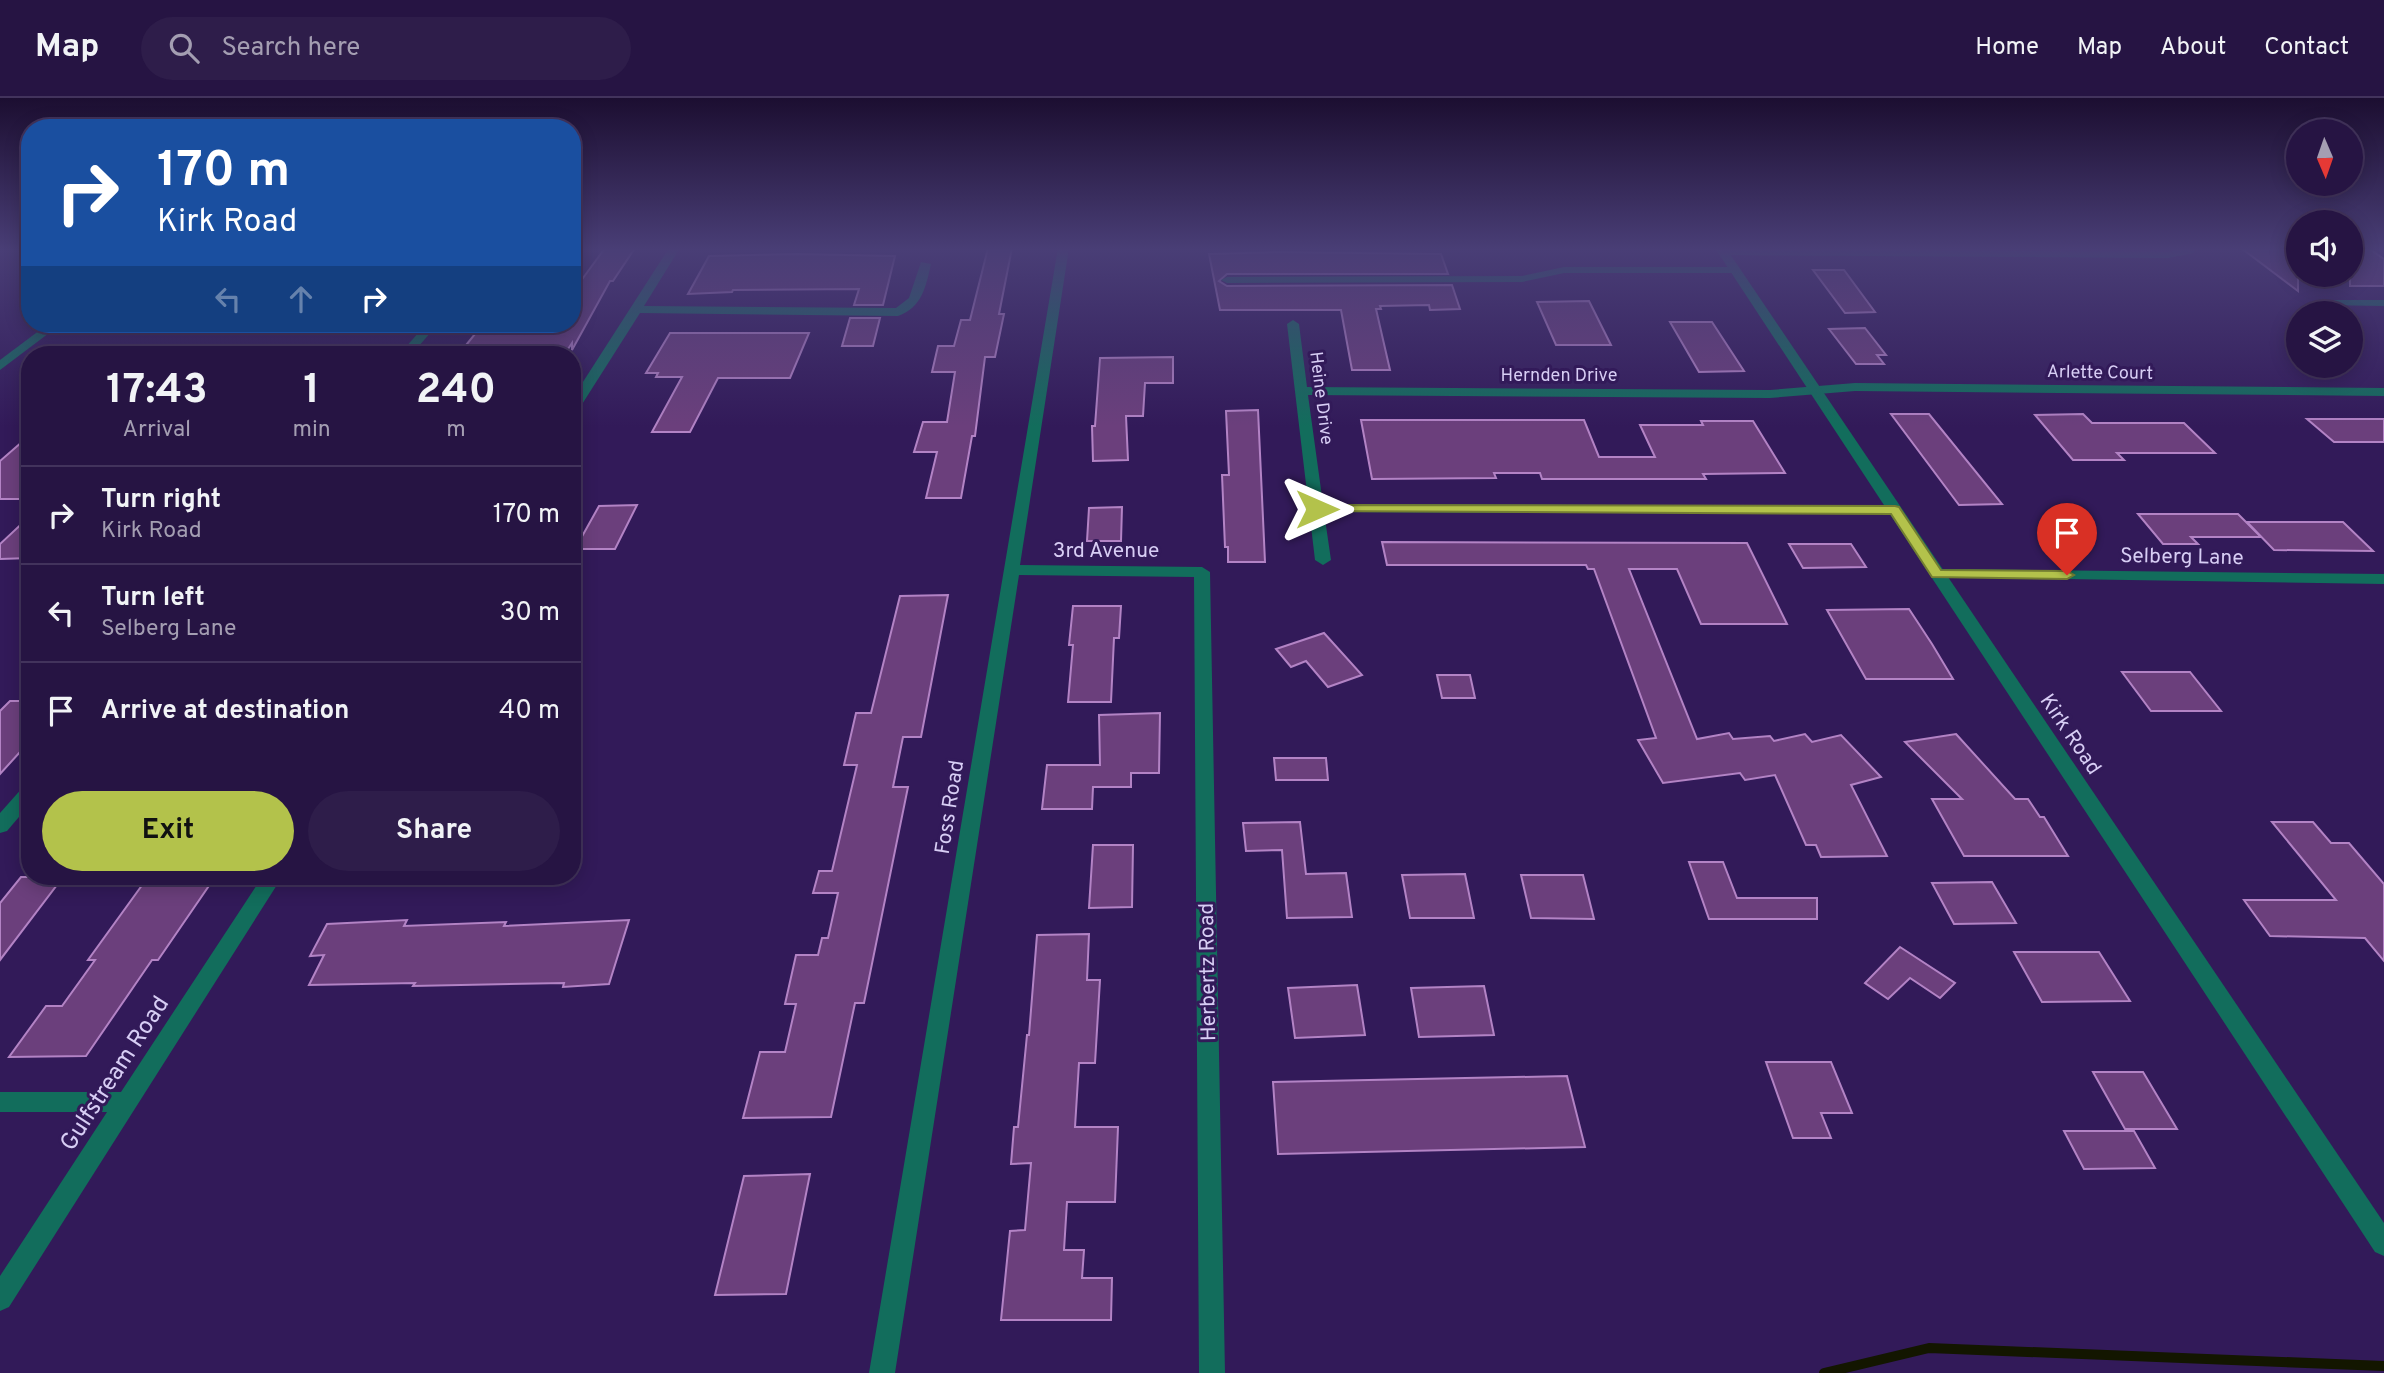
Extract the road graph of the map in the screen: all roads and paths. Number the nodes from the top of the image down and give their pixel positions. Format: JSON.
{"nodes":[{"id":1,"x":911,"y":308,"type":"edge"},
{"id":2,"x":1054,"y":308,"type":"edge"},
{"id":3,"x":1760,"y":308,"type":"edge"},
{"id":4,"x":636,"y":309,"type":"joint"},
{"id":5,"x":1293,"y":324,"type":"dead end"},
{"id":6,"x":43,"y":333,"type":"edge"},
{"id":7,"x":26,"y":346,"type":"edge"},
{"id":8,"x":21,"y":350,"type":"edge"},
{"id":9,"x":0,"y":366,"type":"edge"},
{"id":10,"x":1302,"y":391,"type":"junction"},
{"id":11,"x":1815,"y":391,"type":"junction"},
{"id":12,"x":2384,"y":392,"type":"edge"},
{"id":13,"x":581,"y":395,"type":"edge"},
{"id":14,"x":1317,"y":509,"type":"junction"},
{"id":15,"x":1895,"y":510,"type":"junction"},
{"id":16,"x":1323,"y":560,"type":"dead end"},
{"id":17,"x":1010,"y":570,"type":"junction"},
{"id":18,"x":1202,"y":572,"type":"joint"},
{"id":19,"x":1937,"y":574,"type":"junction"},
{"id":20,"x":2384,"y":579,"type":"edge"},
{"id":21,"x":21,"y":802,"type":"edge"},
{"id":22,"x":0,"y":826,"type":"edge"},
{"id":23,"x":267,"y":885,"type":"edge"},
{"id":24,"x":0,"y":1102,"type":"edge"},
{"id":25,"x":127,"y":1102,"type":"junction"},
{"id":26,"x":2384,"y":1244,"type":"edge"},
{"id":27,"x":0,"y":1298,"type":"edge"},
{"id":28,"x":882,"y":1373,"type":"edge"},
{"id":29,"x":1212,"y":1373,"type":"edge"}],
"edges":[{"from":1,"to":4,"type":"street"},
{"from":2,"to":17,"type":"street","name":"Foss Road"},
{"from":3,"to":11,"type":"street","name":"Kirk Road"},
{"from":4,"to":13,"type":"street"},
{"from":5,"to":10,"type":"street","name":"Heine Drive"},
{"from":6,"to":7,"type":"street"},
{"from":8,"to":9,"type":"street"},
{"from":10,"to":11,"type":"street","name":"Hernden Drive"},
{"from":10,"to":14,"type":"street","name":"Heine Drive"},
{"from":11,"to":12,"type":"street","name":"Arlette Court"},
{"from":11,"to":15,"type":"street","name":"Kirk Road"},
{"from":14,"to":15,"type":"street"},
{"from":14,"to":16,"type":"street","name":"Heine Drive"},
{"from":15,"to":19,"type":"street","name":"Kirk Road"},
{"from":17,"to":18,"type":"street","name":"3rd Avenue"},
{"from":17,"to":28,"type":"street","name":"Foss Road"},
{"from":18,"to":29,"type":"street","name":"Herbertz Road"},
{"from":19,"to":20,"type":"street","name":"Selberg Lane"},
{"from":19,"to":26,"type":"street","name":"Kirk Road"},
{"from":21,"to":22,"type":"street"},
{"from":23,"to":25,"type":"street","name":"Gulfstream Road"},
{"from":24,"to":25,"type":"street"},
{"from":25,"to":27,"type":"street","name":"Gulfstream Road"}]}
